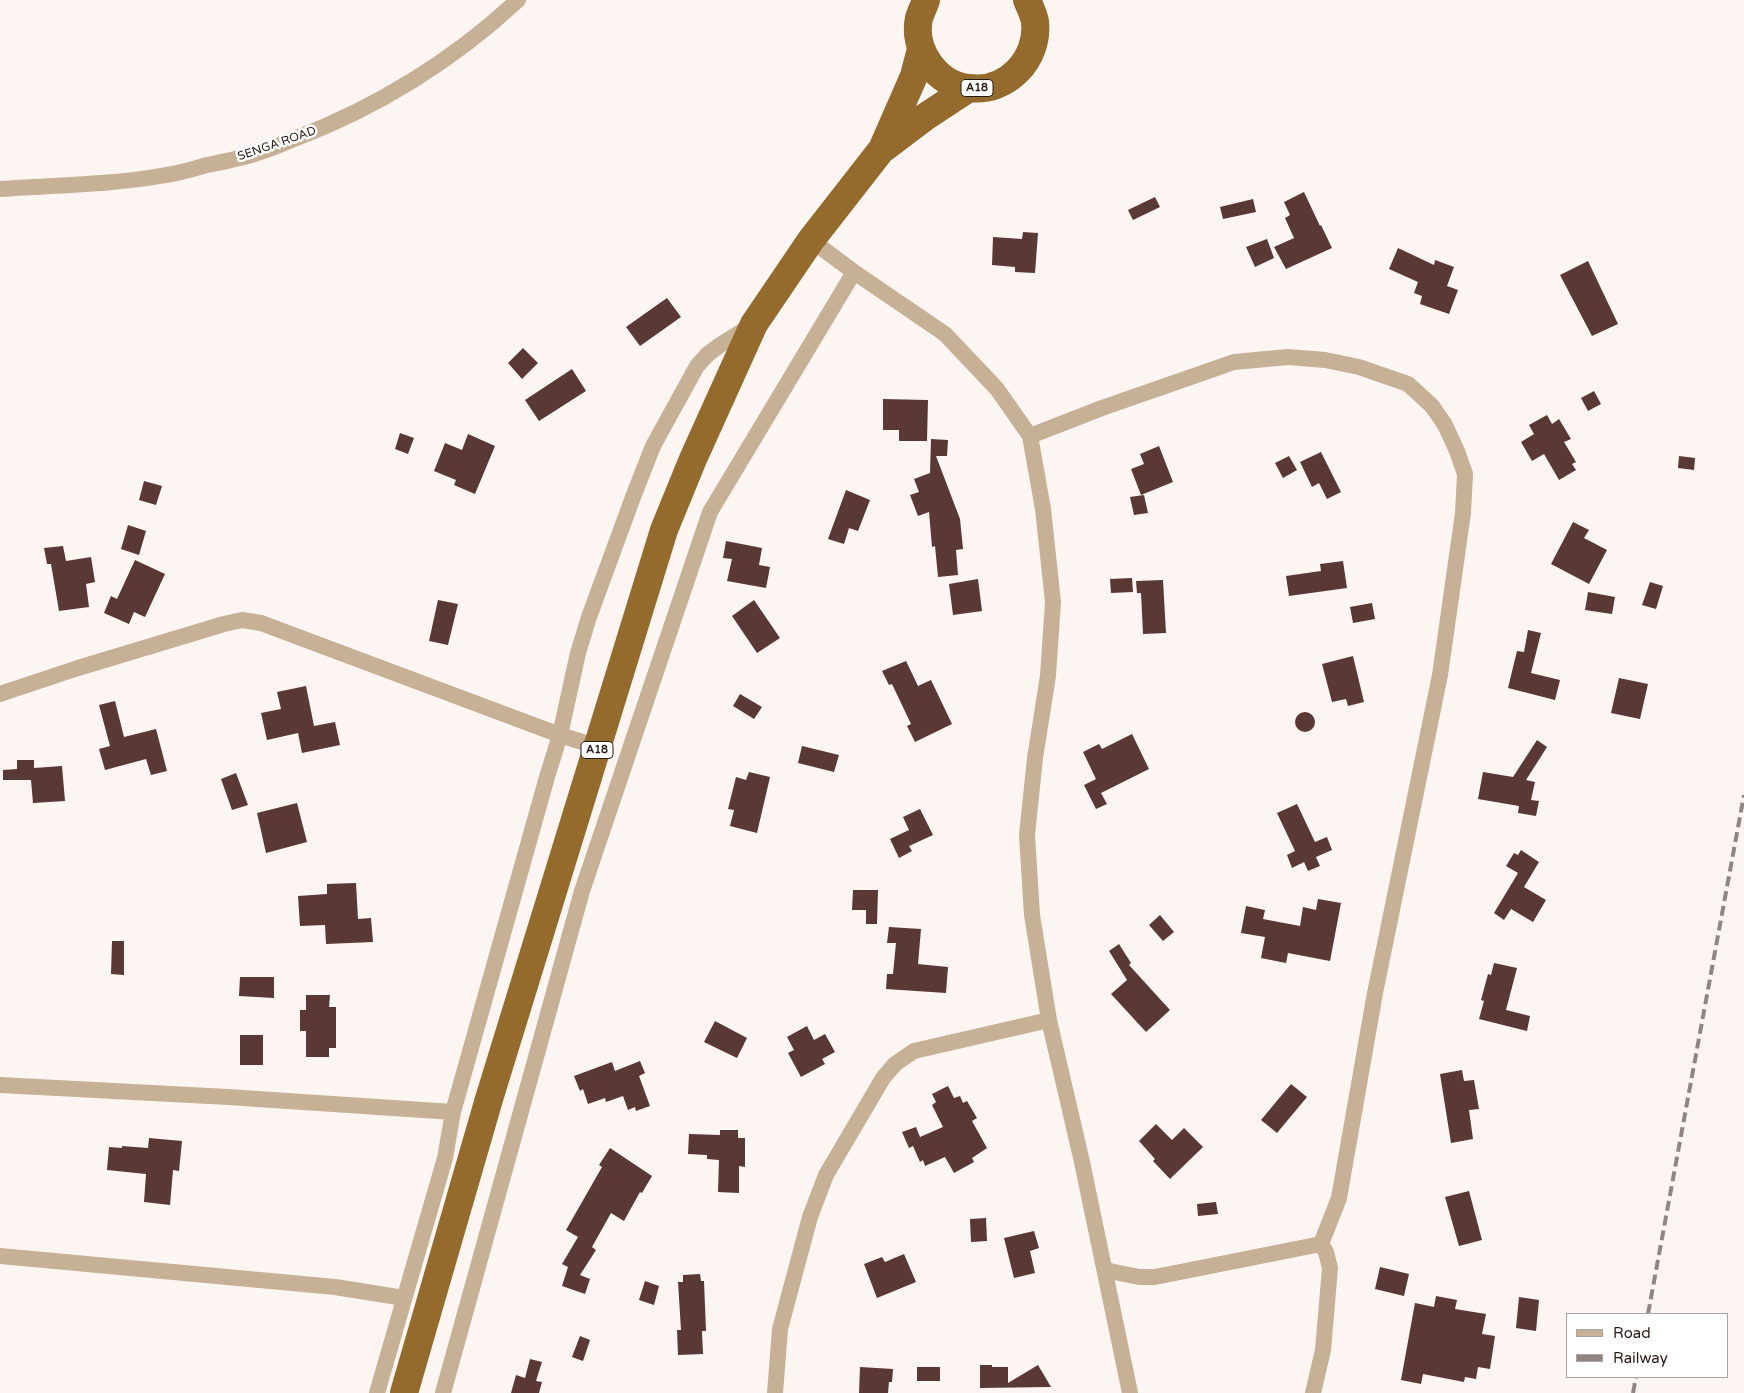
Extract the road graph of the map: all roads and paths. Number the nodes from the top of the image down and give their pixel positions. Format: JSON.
{"nodes":[{"id":1,"x":518,"y":0,"type":"edge"},
{"id":2,"x":1027,"y":0,"type":"edge"},
{"id":3,"x":919,"y":6,"type":"edge"},
{"id":4,"x":922,"y":49,"type":"junction"},
{"id":5,"x":969,"y":88,"type":"junction"},
{"id":6,"x":882,"y":149,"type":"junction"},
{"id":7,"x":0,"y":189,"type":"edge"},
{"id":8,"x":810,"y":240,"type":"junction"},
{"id":9,"x":854,"y":272,"type":"junction"},
{"id":10,"x":754,"y":324,"type":"junction"},
{"id":11,"x":1030,"y":436,"type":"junction"},
{"id":12,"x":0,"y":694,"type":"edge"},
{"id":13,"x":560,"y":735,"type":"junction"},
{"id":14,"x":598,"y":747,"type":"junction"},
{"id":15,"x":1049,"y":1020,"type":"junction"},
{"id":16,"x":0,"y":1085,"type":"edge"},
{"id":17,"x":453,"y":1112,"type":"junction"},
{"id":18,"x":1321,"y":1244,"type":"junction"},
{"id":19,"x":0,"y":1256,"type":"edge"},
{"id":20,"x":1105,"y":1270,"type":"junction"},
{"id":21,"x":404,"y":1298,"type":"junction"},
{"id":22,"x":377,"y":1393,"type":"edge"},
{"id":23,"x":404,"y":1393,"type":"edge"},
{"id":24,"x":442,"y":1393,"type":"edge"},
{"id":25,"x":775,"y":1393,"type":"edge"},
{"id":26,"x":1130,"y":1393,"type":"edge"},
{"id":27,"x":1312,"y":1393,"type":"edge"}],
"edges":[{"from":1,"to":7,"type":"street","name":"SENGA ROAD"},
{"from":2,"to":5,"type":"highway","number":"A18"},
{"from":3,"to":4,"type":"highway","number":"A18"},
{"from":4,"to":5,"type":"highway","number":"A18"},
{"from":4,"to":6,"type":"highway","number":"A18"},
{"from":5,"to":6,"type":"highway","number":"A18"},
{"from":6,"to":8,"type":"highway","number":"A18"},
{"from":8,"to":9,"type":"street"},
{"from":8,"to":10,"type":"highway","number":"A18"},
{"from":9,"to":11,"type":"street"},
{"from":9,"to":24,"type":"street"},
{"from":10,"to":13,"type":"street"},
{"from":10,"to":14,"type":"highway","number":"A18"},
{"from":11,"to":15,"type":"street"},
{"from":11,"to":18,"type":"street"},
{"from":12,"to":13,"type":"street"},
{"from":13,"to":14,"type":"street"},
{"from":13,"to":17,"type":"street"},
{"from":14,"to":23,"type":"highway","number":"A18"},
{"from":15,"to":20,"type":"street"},
{"from":15,"to":25,"type":"street"},
{"from":16,"to":17,"type":"street"},
{"from":17,"to":21,"type":"street"},
{"from":18,"to":20,"type":"street"},
{"from":18,"to":27,"type":"street"},
{"from":19,"to":21,"type":"street"},
{"from":20,"to":26,"type":"street"},
{"from":21,"to":22,"type":"street"}]}
